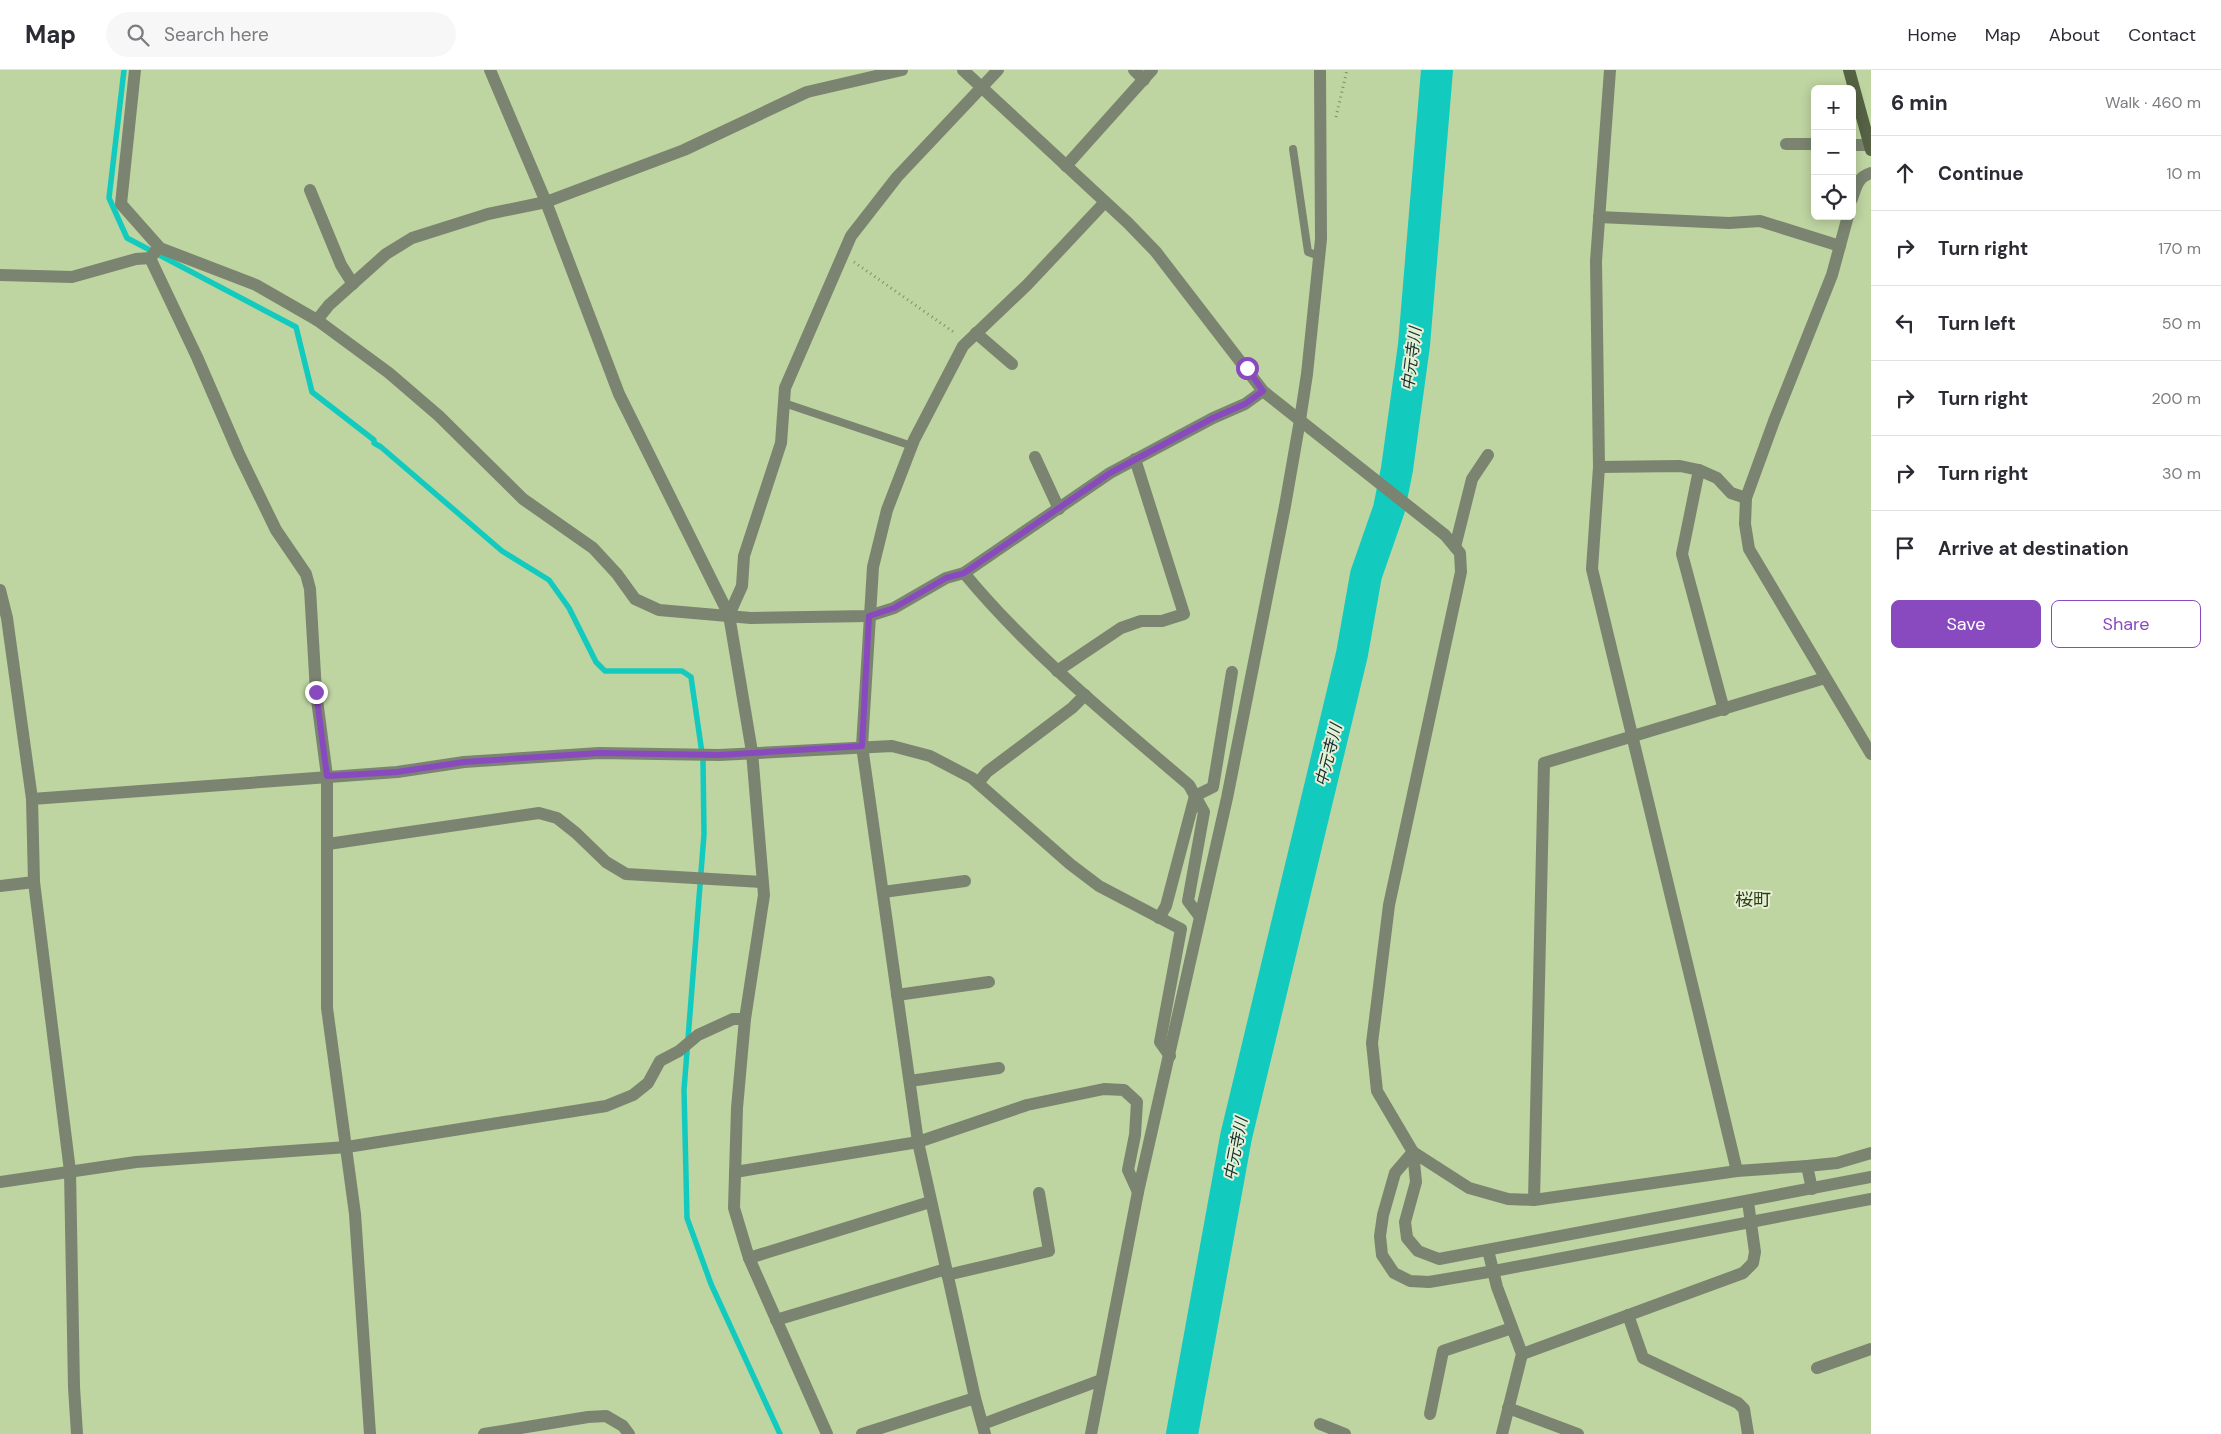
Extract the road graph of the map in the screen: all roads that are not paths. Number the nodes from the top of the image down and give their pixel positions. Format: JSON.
{"nodes":[{"id":1,"x":135,"y":70,"type":"edge"},
{"id":2,"x":490,"y":70,"type":"edge"},
{"id":3,"x":902,"y":70,"type":"edge"},
{"id":4,"x":963,"y":70,"type":"edge"},
{"id":5,"x":998,"y":70,"type":"edge"},
{"id":6,"x":1134,"y":70,"type":"edge"},
{"id":7,"x":1320,"y":70,"type":"edge"},
{"id":8,"x":1610,"y":70,"type":"edge"},
{"id":9,"x":1848,"y":70,"type":"edge"},
{"id":10,"x":1148,"y":75,"type":"edge"},
{"id":11,"x":981,"y":88,"type":"junction"},
{"id":12,"x":1786,"y":144,"type":"dead end"},
{"id":13,"x":1811,"y":144,"type":"edge"},
{"id":14,"x":1856,"y":145,"type":"edge"},
{"id":15,"x":1870,"y":147,"type":"edge"},
{"id":16,"x":1293,"y":149,"type":"dead end"},
{"id":17,"x":1066,"y":166,"type":"junction"},
{"id":18,"x":1871,"y":172,"type":"edge"},
{"id":19,"x":1856,"y":183,"type":"edge"},
{"id":20,"x":310,"y":190,"type":"dead end"},
{"id":21,"x":546,"y":202,"type":"junction"},
{"id":22,"x":1104,"y":202,"type":"junction"},
{"id":23,"x":1599,"y":217,"type":"junction"},
{"id":24,"x":1847,"y":220,"type":"edge"},
{"id":25,"x":1840,"y":246,"type":"junction"},
{"id":26,"x":160,"y":248,"type":"junction"},
{"id":27,"x":1319,"y":256,"type":"junction"},
{"id":28,"x":150,"y":258,"type":"junction"},
{"id":29,"x":0,"y":275,"type":"edge"},
{"id":30,"x":353,"y":284,"type":"junction"},
{"id":31,"x":317,"y":320,"type":"junction"},
{"id":32,"x":972,"y":337,"type":"junction"},
{"id":33,"x":1012,"y":364,"type":"dead end"},
{"id":34,"x":1263,"y":391,"type":"junction"},
{"id":35,"x":784,"y":402,"type":"junction"},
{"id":36,"x":1304,"y":423,"type":"junction"},
{"id":37,"x":912,"y":446,"type":"junction"},
{"id":38,"x":1488,"y":455,"type":"dead end"},
{"id":39,"x":1035,"y":457,"type":"dead end"},
{"id":40,"x":1134,"y":459,"type":"junction"},
{"id":41,"x":1599,"y":467,"type":"junction"},
{"id":42,"x":1699,"y":470,"type":"junction"},
{"id":43,"x":1746,"y":498,"type":"junction"},
{"id":44,"x":1059,"y":509,"type":"junction"},
{"id":45,"x":1455,"y":547,"type":"junction"},
{"id":46,"x":964,"y":573,"type":"junction"},
{"id":47,"x":0,"y":590,"type":"edge"},
{"id":48,"x":729,"y":615,"type":"junction"},
{"id":49,"x":869,"y":616,"type":"junction"},
{"id":50,"x":1057,"y":671,"type":"junction"},
{"id":51,"x":1232,"y":672,"type":"dead end"},
{"id":52,"x":1825,"y":678,"type":"junction"},
{"id":53,"x":1085,"y":695,"type":"junction"},
{"id":54,"x":1724,"y":710,"type":"junction"},
{"id":55,"x":1632,"y":738,"type":"junction"},
{"id":56,"x":862,"y":746,"type":"junction"},
{"id":57,"x":752,"y":752,"type":"junction"},
{"id":58,"x":1871,"y":754,"type":"edge"},
{"id":59,"x":327,"y":776,"type":"junction"},
{"id":60,"x":978,"y":783,"type":"junction"},
{"id":61,"x":1195,"y":796,"type":"junction"},
{"id":62,"x":32,"y":799,"type":"junction"},
{"id":63,"x":328,"y":844,"type":"junction"},
{"id":64,"x":965,"y":881,"type":"dead end"},
{"id":65,"x":34,"y":882,"type":"junction"},
{"id":66,"x":762,"y":882,"type":"junction"},
{"id":67,"x":0,"y":886,"type":"edge"},
{"id":68,"x":883,"y":892,"type":"junction"},
{"id":69,"x":1200,"y":917,"type":"junction"},
{"id":70,"x":1159,"y":918,"type":"junction"},
{"id":71,"x":989,"y":982,"type":"dead end"},
{"id":72,"x":897,"y":995,"type":"junction"},
{"id":73,"x":744,"y":1020,"type":"junction"},
{"id":74,"x":1170,"y":1056,"type":"junction"},
{"id":75,"x":1000,"y":1068,"type":"dead end"},
{"id":76,"x":910,"y":1081,"type":"junction"},
{"id":77,"x":918,"y":1142,"type":"junction"},
{"id":78,"x":347,"y":1147,"type":"junction"},
{"id":79,"x":1413,"y":1152,"type":"junction"},
{"id":80,"x":1871,"y":1153,"type":"edge"},
{"id":81,"x":1807,"y":1166,"type":"junction"},
{"id":82,"x":1737,"y":1170,"type":"junction"},
{"id":83,"x":70,"y":1171,"type":"junction"},
{"id":84,"x":734,"y":1172,"type":"junction"},
{"id":85,"x":1871,"y":1177,"type":"edge"},
{"id":86,"x":0,"y":1182,"type":"edge"},
{"id":87,"x":1812,"y":1189,"type":"junction"},
{"id":88,"x":1138,"y":1192,"type":"junction"},
{"id":89,"x":1039,"y":1193,"type":"dead end"},
{"id":90,"x":1871,"y":1199,"type":"edge"},
{"id":91,"x":1534,"y":1200,"type":"junction"},
{"id":92,"x":930,"y":1202,"type":"junction"},
{"id":93,"x":1748,"y":1202,"type":"junction"},
{"id":94,"x":1751,"y":1221,"type":"junction"},
{"id":95,"x":1488,"y":1250,"type":"junction"},
{"id":96,"x":749,"y":1258,"type":"junction"},
{"id":97,"x":1494,"y":1271,"type":"junction"},
{"id":98,"x":946,"y":1272,"type":"junction"},
{"id":99,"x":1628,"y":1315,"type":"junction"},
{"id":100,"x":776,"y":1320,"type":"junction"},
{"id":101,"x":1512,"y":1328,"type":"junction"},
{"id":102,"x":1871,"y":1349,"type":"edge"},
{"id":103,"x":1522,"y":1354,"type":"junction"},
{"id":104,"x":1817,"y":1368,"type":"dead end"},
{"id":105,"x":1101,"y":1380,"type":"junction"},
{"id":106,"x":975,"y":1398,"type":"junction"},
{"id":107,"x":1508,"y":1408,"type":"junction"},
{"id":108,"x":1430,"y":1414,"type":"dead end"},
{"id":109,"x":1320,"y":1424,"type":"dead end"},
{"id":110,"x":984,"y":1429,"type":"edge"},
{"id":111,"x":515,"y":1431,"type":"edge"},
{"id":112,"x":77,"y":1434,"type":"edge"},
{"id":113,"x":370,"y":1434,"type":"edge"},
{"id":114,"x":484,"y":1434,"type":"edge"},
{"id":115,"x":629,"y":1434,"type":"edge"},
{"id":116,"x":827,"y":1434,"type":"edge"},
{"id":117,"x":862,"y":1434,"type":"edge"},
{"id":118,"x":1091,"y":1434,"type":"edge"},
{"id":119,"x":1345,"y":1434,"type":"edge"},
{"id":120,"x":1502,"y":1434,"type":"edge"},
{"id":121,"x":1578,"y":1434,"type":"edge"},
{"id":122,"x":1748,"y":1434,"type":"edge"}],
"edges":[{"from":1,"to":26,"type":"street"},
{"from":2,"to":21,"type":"street"},
{"from":3,"to":21,"type":"street"},
{"from":4,"to":11,"type":"street"},
{"from":5,"to":11,"type":"street"},
{"from":6,"to":10,"type":"street"},
{"from":7,"to":27,"type":"street"},
{"from":8,"to":23,"type":"street"},
{"from":9,"to":15,"type":"main road"},
{"from":10,"to":17,"type":"street"},
{"from":11,"to":17,"type":"street"},
{"from":11,"to":35,"type":"street"},
{"from":12,"to":13,"type":"street"},
{"from":14,"to":15,"type":"street"},
{"from":16,"to":27,"type":"lane"},
{"from":17,"to":22,"type":"street"},
{"from":18,"to":19,"type":"street"},
{"from":20,"to":30,"type":"street"},
{"from":21,"to":30,"type":"street"},
{"from":21,"to":48,"type":"street"},
{"from":22,"to":32,"type":"street"},
{"from":22,"to":34,"type":"street"},
{"from":23,"to":25,"type":"street"},
{"from":23,"to":41,"type":"street"},
{"from":24,"to":25,"type":"street"},
{"from":25,"to":43,"type":"street"},
{"from":26,"to":28,"type":"street"},
{"from":26,"to":31,"type":"street"},
{"from":27,"to":36,"type":"street"},
{"from":28,"to":29,"type":"street"},
{"from":28,"to":59,"type":"street"},
{"from":30,"to":31,"type":"street"},
{"from":31,"to":48,"type":"street"},
{"from":32,"to":33,"type":"street"},
{"from":32,"to":37,"type":"street"},
{"from":34,"to":36,"type":"street"},
{"from":34,"to":40,"type":"street"},
{"from":35,"to":37,"type":"lane"},
{"from":35,"to":48,"type":"street"},
{"from":36,"to":45,"type":"street"},
{"from":36,"to":69,"type":"street"},
{"from":37,"to":49,"type":"street"},
{"from":38,"to":45,"type":"street"},
{"from":39,"to":44,"type":"street"},
{"from":40,"to":44,"type":"street"},
{"from":40,"to":50,"type":"street"},
{"from":41,"to":42,"type":"street"},
{"from":41,"to":55,"type":"street"},
{"from":42,"to":43,"type":"street"},
{"from":42,"to":54,"type":"street"},
{"from":43,"to":52,"type":"street"},
{"from":44,"to":46,"type":"street"},
{"from":45,"to":79,"type":"street"},
{"from":46,"to":49,"type":"street"},
{"from":46,"to":50,"type":"street"},
{"from":47,"to":62,"type":"street"},
{"from":48,"to":49,"type":"street"},
{"from":48,"to":57,"type":"street"},
{"from":49,"to":56,"type":"street"},
{"from":50,"to":53,"type":"street"},
{"from":51,"to":61,"type":"street"},
{"from":52,"to":54,"type":"street"},
{"from":52,"to":58,"type":"street"},
{"from":53,"to":60,"type":"street"},
{"from":53,"to":61,"type":"street"},
{"from":54,"to":55,"type":"street"},
{"from":55,"to":82,"type":"street"},
{"from":55,"to":91,"type":"street"},
{"from":56,"to":57,"type":"street"},
{"from":56,"to":60,"type":"street"},
{"from":56,"to":68,"type":"street"},
{"from":57,"to":59,"type":"street"},
{"from":57,"to":66,"type":"street"},
{"from":59,"to":62,"type":"street"},
{"from":59,"to":63,"type":"street"},
{"from":60,"to":70,"type":"street"},
{"from":61,"to":69,"type":"street"},
{"from":61,"to":70,"type":"street"},
{"from":62,"to":65,"type":"street"},
{"from":63,"to":66,"type":"street"},
{"from":63,"to":78,"type":"street"},
{"from":64,"to":68,"type":"street"},
{"from":65,"to":67,"type":"street"},
{"from":65,"to":83,"type":"street"},
{"from":66,"to":73,"type":"street"},
{"from":68,"to":72,"type":"street"},
{"from":69,"to":74,"type":"street"},
{"from":70,"to":74,"type":"street"},
{"from":71,"to":72,"type":"street"},
{"from":72,"to":76,"type":"street"},
{"from":73,"to":78,"type":"street"},
{"from":73,"to":84,"type":"street"},
{"from":74,"to":88,"type":"street"},
{"from":75,"to":76,"type":"street"},
{"from":76,"to":77,"type":"street"},
{"from":77,"to":84,"type":"street"},
{"from":77,"to":88,"type":"street"},
{"from":77,"to":92,"type":"street"},
{"from":78,"to":83,"type":"street"},
{"from":78,"to":113,"type":"street"},
{"from":79,"to":91,"type":"street"},
{"from":79,"to":95,"type":"street"},
{"from":79,"to":97,"type":"street"},
{"from":80,"to":81,"type":"street"},
{"from":81,"to":82,"type":"street"},
{"from":81,"to":87,"type":"street"},
{"from":82,"to":91,"type":"street"},
{"from":83,"to":86,"type":"street"},
{"from":83,"to":112,"type":"street"},
{"from":84,"to":96,"type":"street"},
{"from":85,"to":87,"type":"street"},
{"from":87,"to":93,"type":"street"},
{"from":88,"to":105,"type":"street"},
{"from":89,"to":98,"type":"street"},
{"from":90,"to":94,"type":"street"},
{"from":92,"to":96,"type":"street"},
{"from":92,"to":98,"type":"street"},
{"from":93,"to":94,"type":"street"},
{"from":93,"to":95,"type":"street"},
{"from":94,"to":97,"type":"street"},
{"from":94,"to":99,"type":"street"},
{"from":95,"to":97,"type":"street"},
{"from":96,"to":100,"type":"street"},
{"from":97,"to":101,"type":"street"},
{"from":98,"to":100,"type":"street"},
{"from":98,"to":106,"type":"street"},
{"from":99,"to":103,"type":"street"},
{"from":99,"to":122,"type":"street"},
{"from":100,"to":116,"type":"street"},
{"from":101,"to":103,"type":"street"},
{"from":101,"to":108,"type":"street"},
{"from":102,"to":104,"type":"street"},
{"from":103,"to":107,"type":"street"},
{"from":105,"to":110,"type":"street"},
{"from":105,"to":118,"type":"street"},
{"from":106,"to":110,"type":"street"},
{"from":106,"to":117,"type":"street"},
{"from":107,"to":120,"type":"street"},
{"from":107,"to":121,"type":"street"},
{"from":109,"to":119,"type":"street"},
{"from":111,"to":114,"type":"street"},
{"from":111,"to":115,"type":"street"}]}
